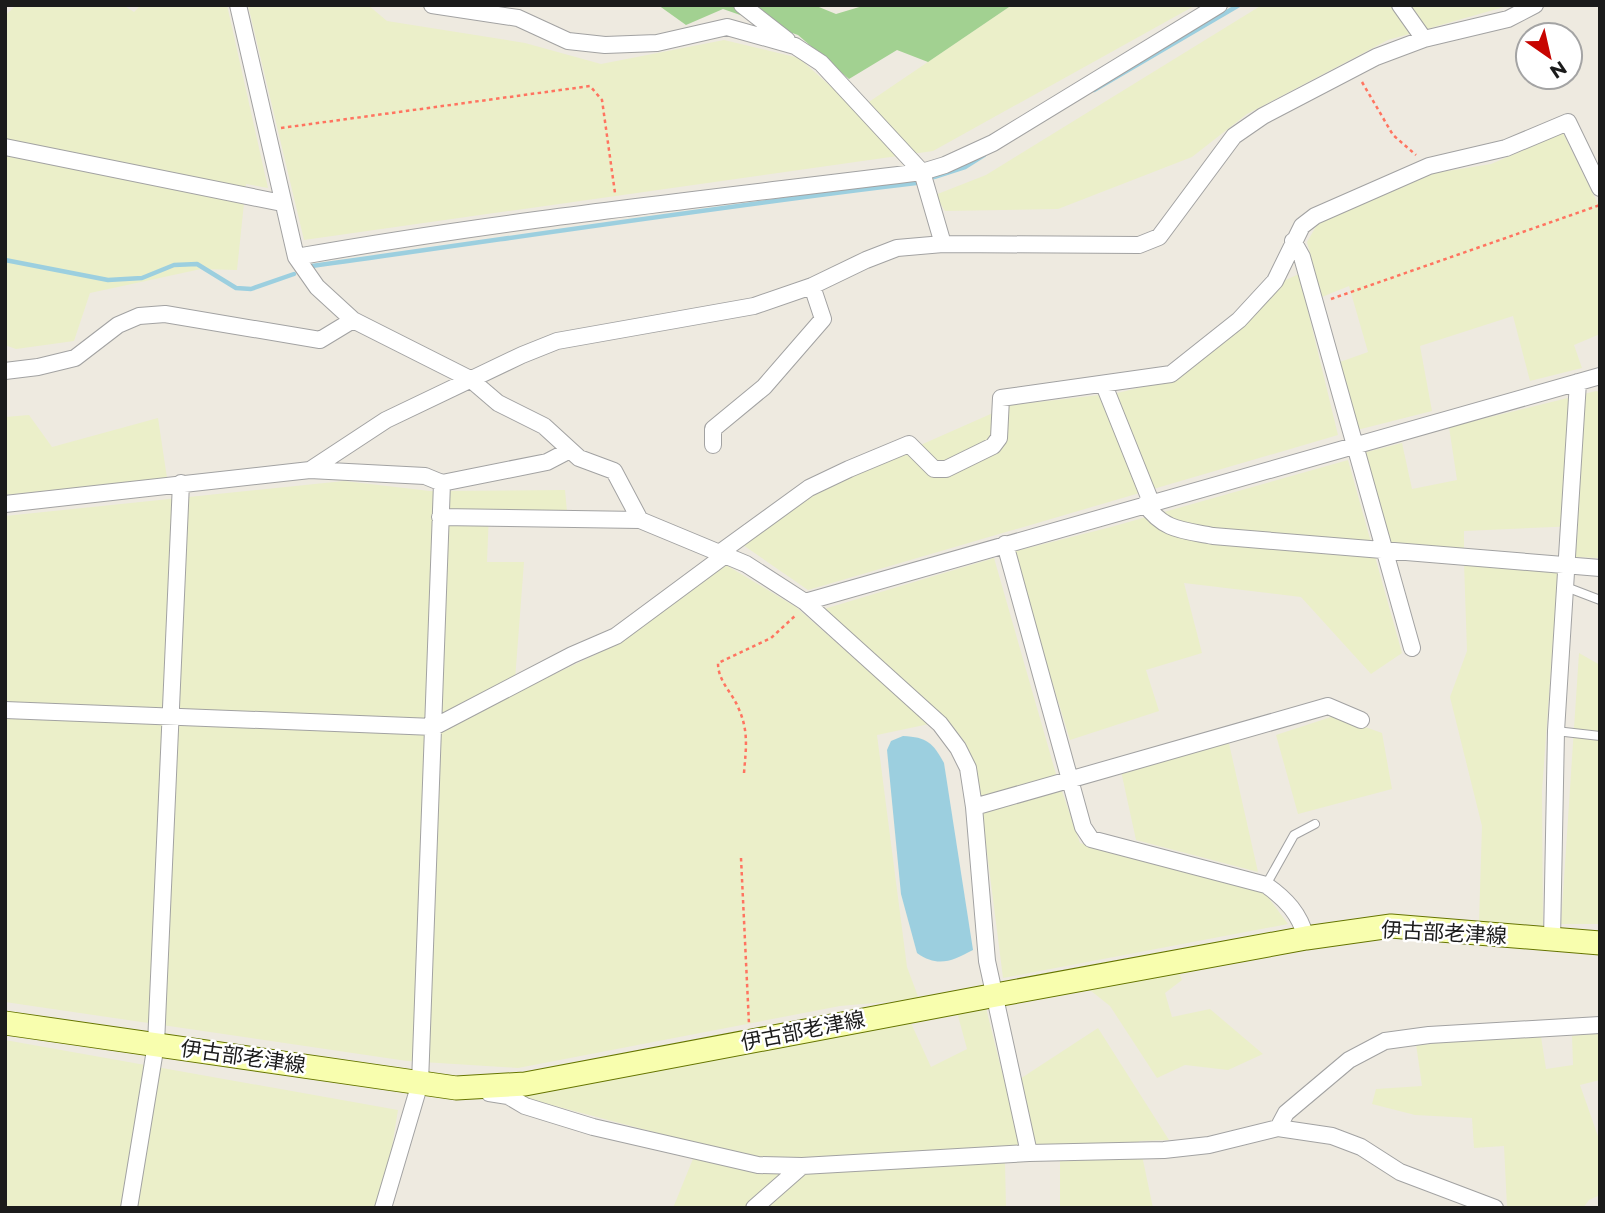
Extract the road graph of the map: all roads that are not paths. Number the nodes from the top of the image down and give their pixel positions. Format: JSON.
{"nodes":[{"id":1,"x":238,"y":5,"type":"edge"},
{"id":2,"x":432,"y":5,"type":"edge"},
{"id":3,"x":742,"y":5,"type":"edge"},
{"id":4,"x":1219,"y":5,"type":"edge"},
{"id":5,"x":1400,"y":5,"type":"edge"},
{"id":6,"x":1535,"y":5,"type":"edge"},
{"id":7,"x":477,"y":9,"type":"edge"},
{"id":8,"x":1424,"y":39,"type":"junction"},
{"id":9,"x":795,"y":46,"type":"junction"},
{"id":10,"x":5,"y":147,"type":"edge"},
{"id":11,"x":922,"y":172,"type":"junction"},
{"id":12,"x":1600,"y":188,"type":"edge"},
{"id":13,"x":282,"y":203,"type":"junction"},
{"id":14,"x":1293,"y":241,"type":"junction"},
{"id":15,"x":943,"y":244,"type":"junction"},
{"id":16,"x":296,"y":257,"type":"junction"},
{"id":17,"x":812,"y":286,"type":"junction"},
{"id":18,"x":353,"y":320,"type":"junction"},
{"id":19,"x":5,"y":371,"type":"edge"},
{"id":20,"x":1600,"y":376,"type":"edge"},
{"id":21,"x":470,"y":379,"type":"junction"},
{"id":22,"x":1578,"y":382,"type":"junction"},
{"id":23,"x":1104,"y":385,"type":"junction"},
{"id":24,"x":713,"y":445,"type":"dead end"},
{"id":25,"x":1354,"y":445,"type":"junction"},
{"id":26,"x":570,"y":450,"type":"junction"},
{"id":27,"x":310,"y":470,"type":"junction"},
{"id":28,"x":181,"y":483,"type":"junction"},
{"id":29,"x":442,"y":483,"type":"junction"},
{"id":30,"x":1148,"y":503,"type":"junction"},
{"id":31,"x":5,"y":504,"type":"edge"},
{"id":32,"x":440,"y":517,"type":"junction"},
{"id":33,"x":640,"y":520,"type":"junction"},
{"id":34,"x":1005,"y":544,"type":"junction"},
{"id":35,"x":1383,"y":551,"type":"junction"},
{"id":36,"x":721,"y":555,"type":"junction"},
{"id":37,"x":1568,"y":566,"type":"junction"},
{"id":38,"x":1600,"y":568,"type":"edge"},
{"id":39,"x":1566,"y":587,"type":"junction"},
{"id":40,"x":1600,"y":600,"type":"edge"},
{"id":41,"x":805,"y":602,"type":"junction"},
{"id":42,"x":1412,"y":648,"type":"dead end"},
{"id":43,"x":5,"y":710,"type":"edge"},
{"id":44,"x":171,"y":717,"type":"junction"},
{"id":45,"x":1361,"y":720,"type":"dead end"},
{"id":46,"x":434,"y":727,"type":"junction"},
{"id":47,"x":1556,"y":732,"type":"junction"},
{"id":48,"x":1600,"y":736,"type":"edge"},
{"id":49,"x":1070,"y":779,"type":"junction"},
{"id":50,"x":974,"y":807,"type":"junction"},
{"id":51,"x":1315,"y":824,"type":"dead end"},
{"id":52,"x":1266,"y":884,"type":"junction"},
{"id":53,"x":1306,"y":938,"type":"junction"},
{"id":54,"x":1552,"y":940,"type":"junction"},
{"id":55,"x":1600,"y":943,"type":"edge"},
{"id":56,"x":996,"y":995,"type":"junction"},
{"id":57,"x":5,"y":1023,"type":"edge"},
{"id":58,"x":1600,"y":1025,"type":"edge"},
{"id":59,"x":156,"y":1044,"type":"junction"},
{"id":60,"x":420,"y":1083,"type":"junction"},
{"id":61,"x":456,"y":1088,"type":"junction"},
{"id":62,"x":1278,"y":1128,"type":"junction"},
{"id":63,"x":1029,"y":1153,"type":"junction"},
{"id":64,"x":802,"y":1166,"type":"junction"},
{"id":65,"x":129,"y":1208,"type":"edge"},
{"id":66,"x":383,"y":1208,"type":"edge"},
{"id":67,"x":754,"y":1208,"type":"edge"},
{"id":68,"x":1495,"y":1208,"type":"edge"}],
"edges":[{"from":1,"to":13,"type":"street"},
{"from":2,"to":7,"type":"street"},
{"from":3,"to":9,"type":"street"},
{"from":4,"to":11,"type":"street"},
{"from":5,"to":8,"type":"street"},
{"from":6,"to":8,"type":"street"},
{"from":7,"to":9,"type":"street"},
{"from":8,"to":15,"type":"street"},
{"from":9,"to":11,"type":"street"},
{"from":10,"to":13,"type":"street"},
{"from":11,"to":15,"type":"street"},
{"from":11,"to":16,"type":"street"},
{"from":12,"to":14,"type":"street"},
{"from":13,"to":16,"type":"street"},
{"from":14,"to":23,"type":"street"},
{"from":14,"to":25,"type":"street"},
{"from":15,"to":17,"type":"street"},
{"from":16,"to":18,"type":"street"},
{"from":17,"to":21,"type":"street"},
{"from":17,"to":24,"type":"street"},
{"from":18,"to":19,"type":"street"},
{"from":18,"to":21,"type":"street"},
{"from":20,"to":22,"type":"street"},
{"from":21,"to":26,"type":"street"},
{"from":21,"to":27,"type":"street"},
{"from":22,"to":25,"type":"street"},
{"from":22,"to":37,"type":"street"},
{"from":23,"to":30,"type":"street"},
{"from":23,"to":36,"type":"street"},
{"from":25,"to":30,"type":"street"},
{"from":25,"to":35,"type":"street"},
{"from":26,"to":29,"type":"street"},
{"from":26,"to":33,"type":"street"},
{"from":27,"to":28,"type":"street"},
{"from":27,"to":29,"type":"street"},
{"from":28,"to":31,"type":"street"},
{"from":28,"to":44,"type":"street"},
{"from":29,"to":32,"type":"street"},
{"from":30,"to":34,"type":"street"},
{"from":30,"to":35,"type":"street"},
{"from":32,"to":33,"type":"street"},
{"from":32,"to":46,"type":"street"},
{"from":33,"to":36,"type":"street"},
{"from":34,"to":41,"type":"street"},
{"from":34,"to":49,"type":"street"},
{"from":35,"to":37,"type":"street"},
{"from":35,"to":42,"type":"street"},
{"from":36,"to":41,"type":"street"},
{"from":36,"to":46,"type":"street"},
{"from":37,"to":38,"type":"street"},
{"from":37,"to":39,"type":"street"},
{"from":39,"to":40,"type":"lane"},
{"from":39,"to":47,"type":"street"},
{"from":41,"to":50,"type":"street"},
{"from":43,"to":44,"type":"street"},
{"from":44,"to":46,"type":"street"},
{"from":44,"to":59,"type":"street"},
{"from":45,"to":49,"type":"street"},
{"from":46,"to":60,"type":"street"},
{"from":47,"to":48,"type":"lane"},
{"from":47,"to":54,"type":"street"},
{"from":49,"to":50,"type":"street"},
{"from":49,"to":52,"type":"street"},
{"from":50,"to":56,"type":"street"},
{"from":51,"to":52,"type":"lane"},
{"from":52,"to":53,"type":"street"},
{"from":53,"to":54,"type":"main road","name":"伊古部老津線"},
{"from":53,"to":56,"type":"main road","name":"伊古部老津線"},
{"from":54,"to":55,"type":"main road","name":"伊古部老津線"},
{"from":56,"to":61,"type":"main road","name":"伊古部老津線"},
{"from":56,"to":63,"type":"street"},
{"from":57,"to":59,"type":"main road","name":"伊古部老津線"},
{"from":58,"to":62,"type":"street"},
{"from":59,"to":60,"type":"main road","name":"伊古部老津線"},
{"from":59,"to":65,"type":"street"},
{"from":60,"to":61,"type":"main road","name":"伊古部老津線"},
{"from":60,"to":66,"type":"street"},
{"from":61,"to":64,"type":"street"},
{"from":62,"to":63,"type":"street"},
{"from":62,"to":68,"type":"street"},
{"from":63,"to":64,"type":"street"},
{"from":64,"to":67,"type":"street"}]}
